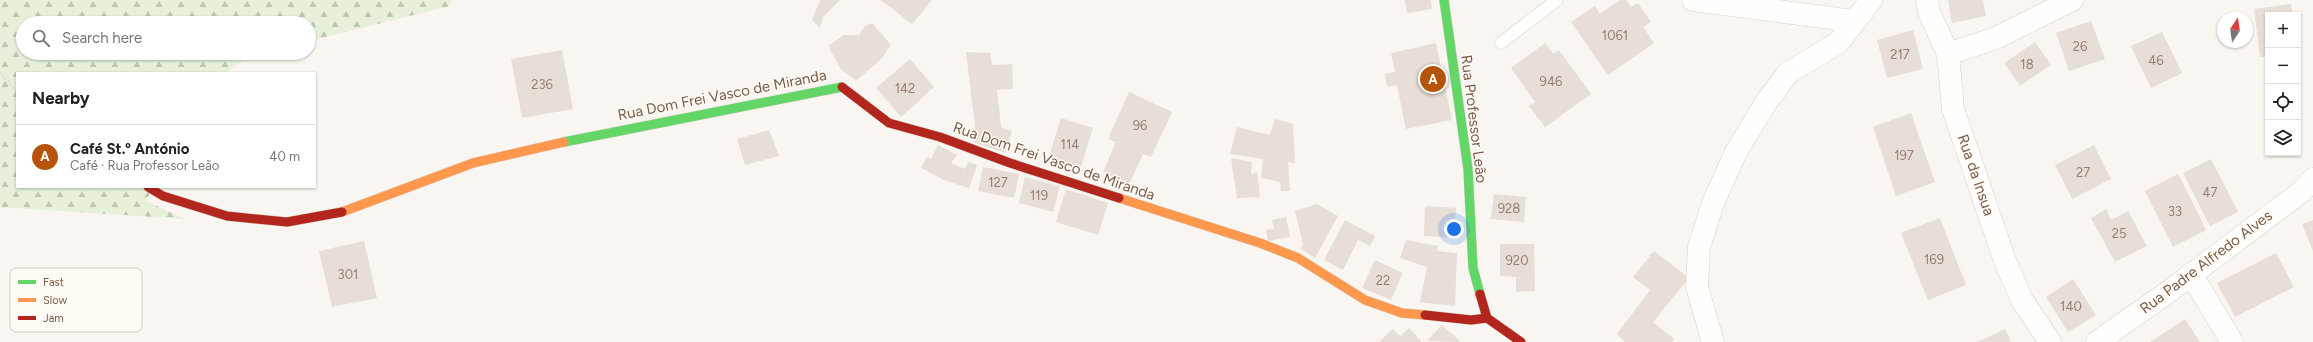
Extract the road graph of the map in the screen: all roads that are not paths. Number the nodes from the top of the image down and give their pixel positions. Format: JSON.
{"nodes":[{"id":1,"x":1444,"y":0,"type":"edge"},
{"id":2,"x":1557,"y":0,"type":"edge"},
{"id":3,"x":1693,"y":0,"type":"edge"},
{"id":4,"x":1871,"y":0,"type":"edge"},
{"id":5,"x":1927,"y":0,"type":"edge"},
{"id":6,"x":2072,"y":0,"type":"edge"},
{"id":7,"x":1853,"y":22,"type":"junction"},
{"id":8,"x":1501,"y":43,"type":"dead end"},
{"id":9,"x":1948,"y":54,"type":"junction"},
{"id":10,"x":2313,"y":179,"type":"edge"},
{"id":11,"x":150,"y":188,"type":"edge"},
{"id":12,"x":2191,"y":274,"type":"junction"},
{"id":13,"x":1487,"y":318,"type":"junction"},
{"id":14,"x":1521,"y":342,"type":"edge"},
{"id":15,"x":1713,"y":342,"type":"edge"},
{"id":16,"x":2050,"y":342,"type":"edge"},
{"id":17,"x":2097,"y":342,"type":"edge"},
{"id":18,"x":2232,"y":342,"type":"edge"}],
"edges":[{"from":1,"to":13,"type":"street","name":"Rua Professor Leão"},
{"from":2,"to":8,"type":"lane"},
{"from":3,"to":7,"type":"street"},
{"from":4,"to":7,"type":"street"},
{"from":5,"to":9,"type":"street","name":"Rua da Insua"},
{"from":6,"to":9,"type":"street"},
{"from":7,"to":15,"type":"street"},
{"from":9,"to":16,"type":"street","name":"Rua da Insua"},
{"from":10,"to":12,"type":"street","name":"Rua Padre Alfredo Alves"},
{"from":11,"to":13,"type":"street","name":"Rua Dom Frei Vasco de Miranda"},
{"from":12,"to":17,"type":"street","name":"Rua Padre Alfredo Alves"},
{"from":12,"to":18,"type":"street"},
{"from":13,"to":14,"type":"street"}]}
